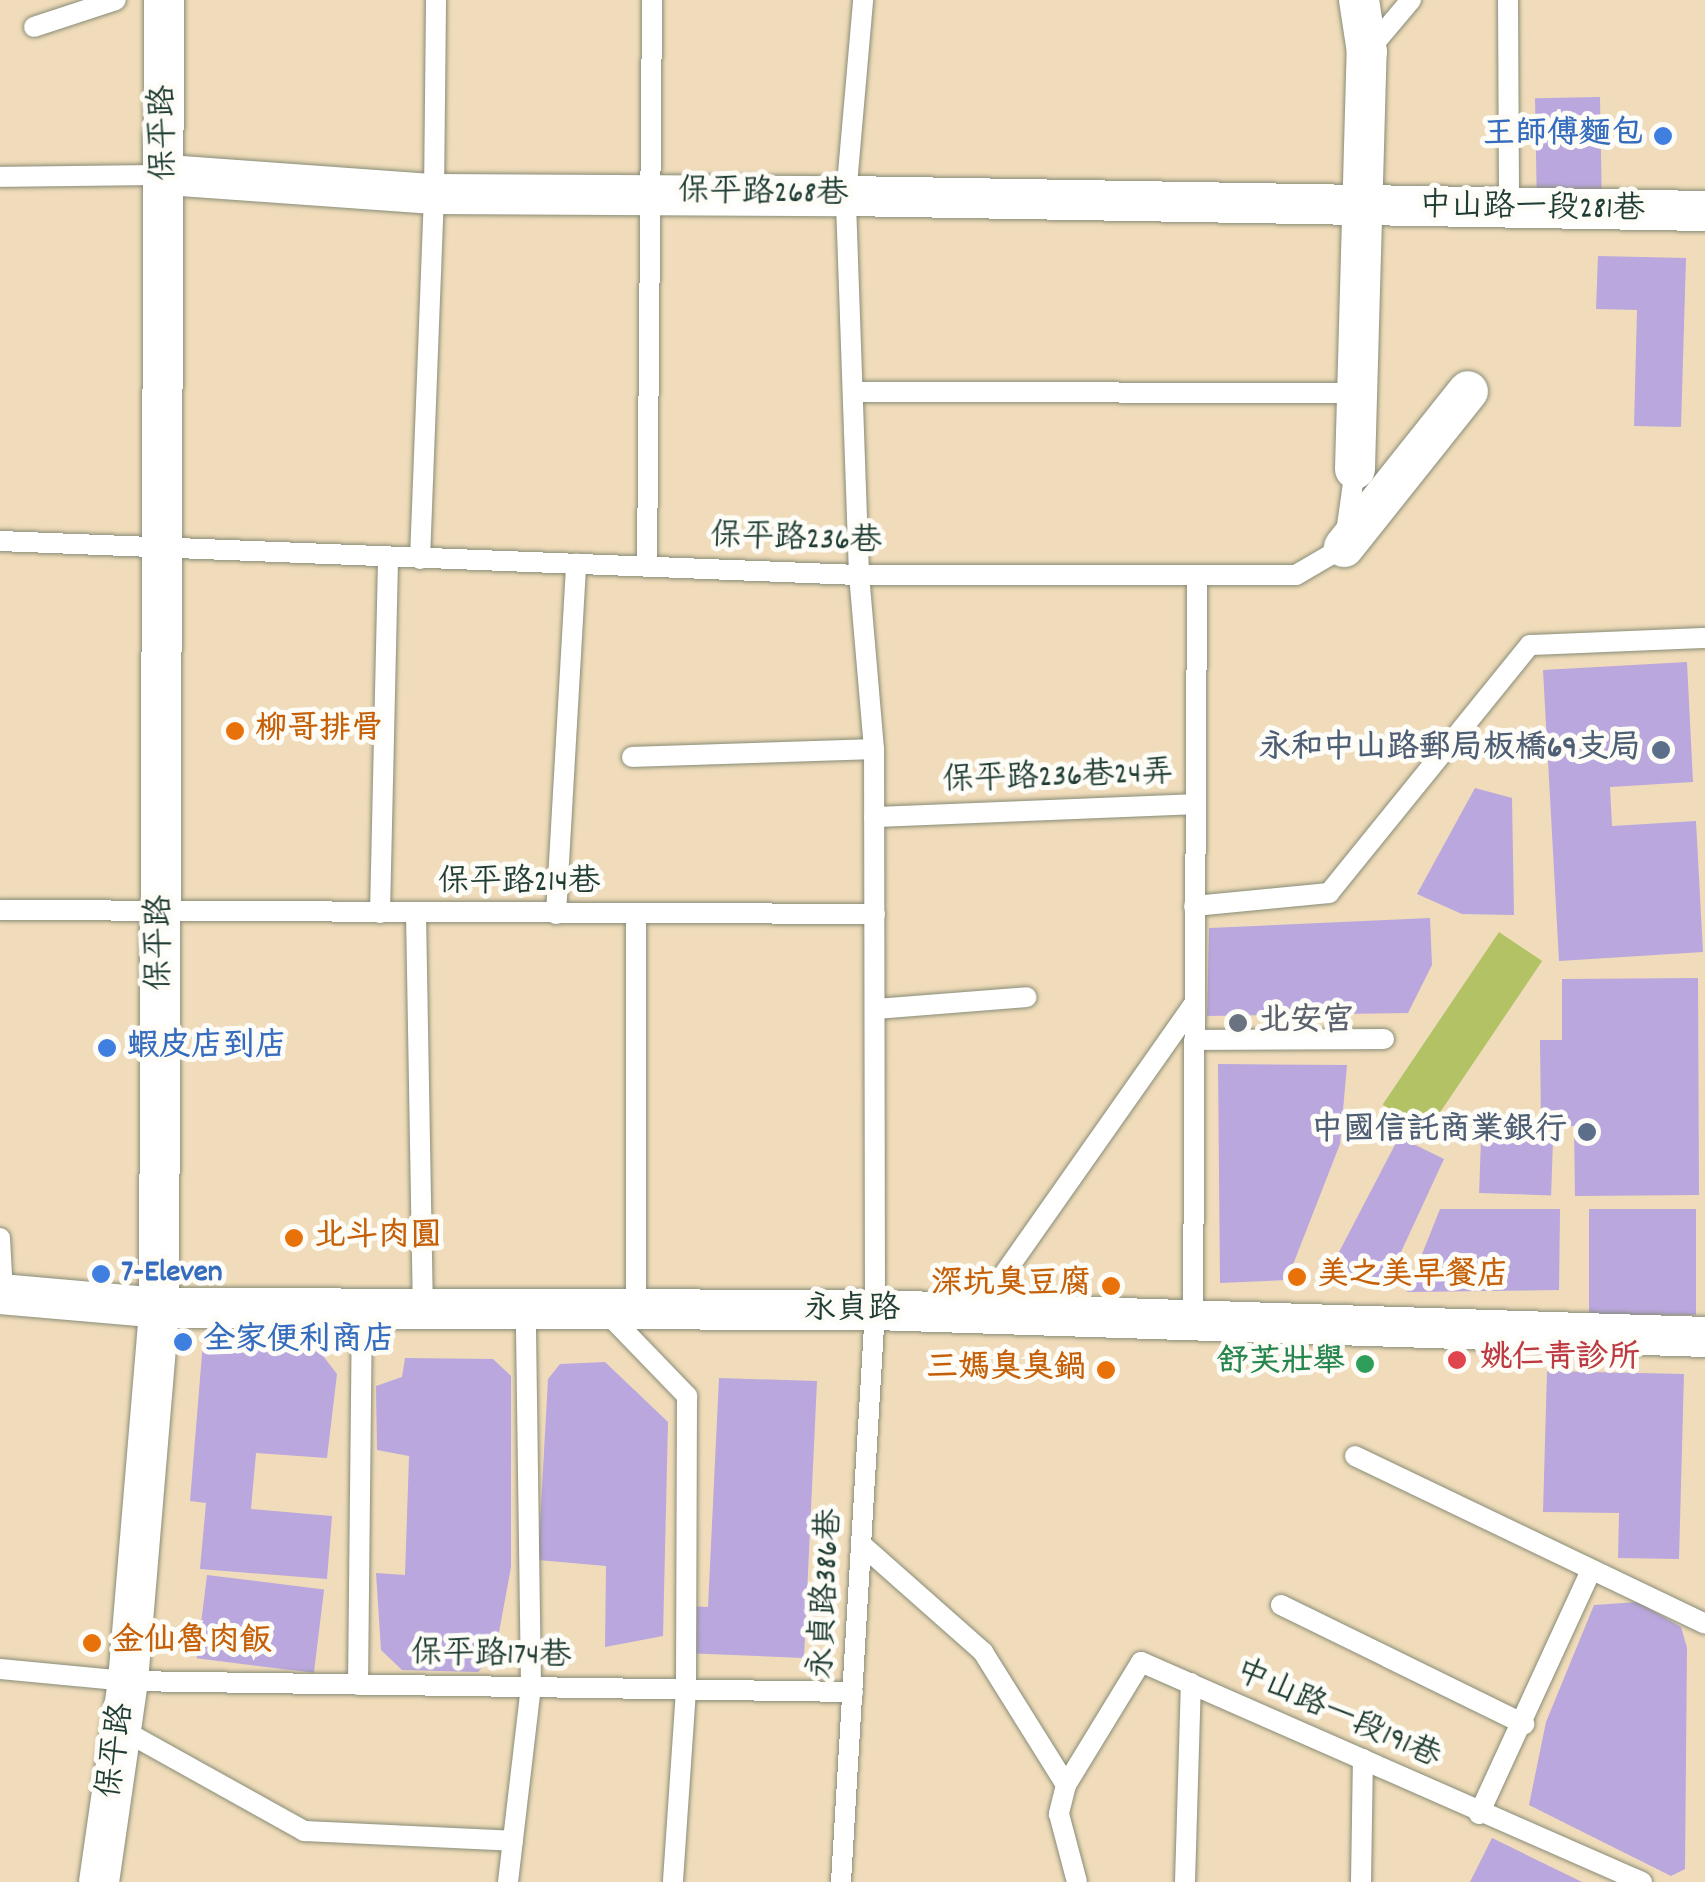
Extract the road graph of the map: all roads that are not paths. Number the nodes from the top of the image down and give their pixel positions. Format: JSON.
{"nodes":[{"id":1,"x":116,"y":0,"type":"edge"},
{"id":2,"x":164,"y":0,"type":"edge"},
{"id":3,"x":436,"y":0,"type":"edge"},
{"id":4,"x":652,"y":0,"type":"edge"},
{"id":5,"x":863,"y":0,"type":"edge"},
{"id":6,"x":1359,"y":0,"type":"edge"},
{"id":7,"x":1411,"y":0,"type":"edge"},
{"id":8,"x":1508,"y":0,"type":"edge"},
{"id":9,"x":34,"y":26,"type":"dead end"},
{"id":10,"x":1367,"y":52,"type":"junction"},
{"id":11,"x":167,"y":175,"type":"junction"},
{"id":12,"x":0,"y":176,"type":"edge"},
{"id":13,"x":434,"y":194,"type":"junction"},
{"id":14,"x":653,"y":194,"type":"junction"},
{"id":15,"x":846,"y":196,"type":"junction"},
{"id":16,"x":1359,"y":208,"type":"junction"},
{"id":17,"x":1509,"y":210,"type":"junction"},
{"id":18,"x":1705,"y":211,"type":"edge"},
{"id":19,"x":1468,"y":391,"type":"dead end"},
{"id":20,"x":853,"y":392,"type":"junction"},
{"id":21,"x":1358,"y":392,"type":"junction"},
{"id":22,"x":1355,"y":470,"type":"joint"},
{"id":23,"x":0,"y":541,"type":"edge"},
{"id":24,"x":161,"y":545,"type":"junction"},
{"id":25,"x":1344,"y":547,"type":"junction"},
{"id":26,"x":388,"y":558,"type":"junction"},
{"id":27,"x":420,"y":559,"type":"junction"},
{"id":28,"x":576,"y":564,"type":"junction"},
{"id":29,"x":647,"y":566,"type":"junction"},
{"id":30,"x":859,"y":575,"type":"junction"},
{"id":31,"x":1197,"y":575,"type":"junction"},
{"id":32,"x":1705,"y":638,"type":"edge"},
{"id":33,"x":874,"y":750,"type":"junction"},
{"id":34,"x":632,"y":757,"type":"dead end"},
{"id":35,"x":1195,"y":804,"type":"junction"},
{"id":36,"x":874,"y":817,"type":"junction"},
{"id":37,"x":1194,"y":906,"type":"junction"},
{"id":38,"x":162,"y":908,"type":"junction"},
{"id":39,"x":0,"y":910,"type":"edge"},
{"id":40,"x":380,"y":913,"type":"junction"},
{"id":41,"x":416,"y":913,"type":"junction"},
{"id":42,"x":556,"y":914,"type":"junction"},
{"id":43,"x":636,"y":914,"type":"junction"},
{"id":44,"x":875,"y":914,"type":"junction"},
{"id":45,"x":1027,"y":997,"type":"dead end"},
{"id":46,"x":1194,"y":1004,"type":"junction"},
{"id":47,"x":876,"y":1009,"type":"junction"},
{"id":48,"x":1384,"y":1039,"type":"dead end"},
{"id":49,"x":1194,"y":1040,"type":"junction"},
{"id":50,"x":0,"y":1238,"type":"edge"},
{"id":51,"x":2,"y":1294,"type":"edge"},
{"id":52,"x":159,"y":1308,"type":"junction"},
{"id":53,"x":362,"y":1308,"type":"junction"},
{"id":54,"x":423,"y":1309,"type":"junction"},
{"id":55,"x":526,"y":1310,"type":"junction"},
{"id":56,"x":875,"y":1310,"type":"junction"},
{"id":57,"x":621,"y":1312,"type":"junction"},
{"id":58,"x":1001,"y":1313,"type":"junction"},
{"id":59,"x":1192,"y":1320,"type":"junction"},
{"id":60,"x":1705,"y":1337,"type":"edge"},
{"id":61,"x":1355,"y":1456,"type":"dead end"},
{"id":62,"x":862,"y":1544,"type":"junction"},
{"id":63,"x":1591,"y":1570,"type":"junction"},
{"id":64,"x":1281,"y":1605,"type":"dead end"},
{"id":65,"x":1705,"y":1624,"type":"edge"},
{"id":66,"x":0,"y":1669,"type":"edge"},
{"id":67,"x":128,"y":1681,"type":"junction"},
{"id":68,"x":1191,"y":1684,"type":"junction"},
{"id":69,"x":358,"y":1685,"type":"junction"},
{"id":70,"x":531,"y":1687,"type":"junction"},
{"id":71,"x":686,"y":1690,"type":"junction"},
{"id":72,"x":852,"y":1692,"type":"junction"},
{"id":73,"x":1524,"y":1724,"type":"junction"},
{"id":74,"x":121,"y":1729,"type":"junction"},
{"id":75,"x":1363,"y":1758,"type":"junction"},
{"id":76,"x":1066,"y":1785,"type":"junction"},
{"id":77,"x":1479,"y":1814,"type":"junction"},
{"id":78,"x":513,"y":1841,"type":"junction"},
{"id":79,"x":99,"y":1882,"type":"edge"},
{"id":80,"x":508,"y":1882,"type":"edge"},
{"id":81,"x":673,"y":1882,"type":"edge"},
{"id":82,"x":841,"y":1882,"type":"edge"},
{"id":83,"x":1077,"y":1882,"type":"edge"},
{"id":84,"x":1186,"y":1882,"type":"edge"},
{"id":85,"x":1361,"y":1882,"type":"edge"},
{"id":86,"x":1642,"y":1882,"type":"edge"}],
"edges":[{"from":1,"to":9,"type":"lane"},
{"from":2,"to":11,"type":"street","name":"保平路"},
{"from":3,"to":13,"type":"lane"},
{"from":4,"to":14,"type":"lane"},
{"from":5,"to":15,"type":"lane","name":"永貞路386巷"},
{"from":6,"to":10,"type":"street"},
{"from":7,"to":10,"type":"lane"},
{"from":8,"to":17,"type":"lane"},
{"from":10,"to":16,"type":"street"},
{"from":11,"to":12,"type":"lane"},
{"from":11,"to":13,"type":"street","name":"保平路268巷"},
{"from":11,"to":24,"type":"street","name":"保平路"},
{"from":13,"to":14,"type":"street","name":"保平路268巷"},
{"from":13,"to":27,"type":"lane"},
{"from":14,"to":15,"type":"street","name":"保平路268巷"},
{"from":14,"to":29,"type":"lane"},
{"from":15,"to":16,"type":"street","name":"保平路268巷"},
{"from":15,"to":20,"type":"lane","name":"永貞路386巷"},
{"from":16,"to":17,"type":"street","name":"中山路一段281巷"},
{"from":16,"to":21,"type":"street"},
{"from":17,"to":18,"type":"street","name":"中山路一段281巷"},
{"from":19,"to":25,"type":"street"},
{"from":20,"to":21,"type":"lane"},
{"from":20,"to":30,"type":"lane","name":"永貞路386巷"},
{"from":21,"to":22,"type":"street"},
{"from":22,"to":25,"type":"lane"},
{"from":23,"to":24,"type":"lane","name":"保平路236巷"},
{"from":24,"to":26,"type":"lane","name":"保平路236巷"},
{"from":24,"to":38,"type":"street","name":"保平路"},
{"from":25,"to":31,"type":"lane","name":"保平路236巷"},
{"from":26,"to":27,"type":"lane","name":"保平路236巷"},
{"from":26,"to":40,"type":"lane"},
{"from":27,"to":28,"type":"lane","name":"保平路236巷"},
{"from":28,"to":29,"type":"lane","name":"保平路236巷"},
{"from":28,"to":42,"type":"lane"},
{"from":29,"to":30,"type":"lane","name":"保平路236巷"},
{"from":30,"to":31,"type":"lane","name":"保平路236巷"},
{"from":30,"to":33,"type":"lane","name":"永貞路386巷"},
{"from":31,"to":35,"type":"lane","name":"保平路236巷24弄"},
{"from":32,"to":37,"type":"lane"},
{"from":33,"to":34,"type":"lane"},
{"from":33,"to":36,"type":"lane","name":"永貞路386巷"},
{"from":35,"to":36,"type":"lane","name":"保平路236巷24弄"},
{"from":35,"to":37,"type":"lane"},
{"from":36,"to":44,"type":"lane","name":"永貞路386巷"},
{"from":37,"to":46,"type":"lane"},
{"from":38,"to":39,"type":"lane","name":"保平路214巷"},
{"from":38,"to":40,"type":"lane","name":"保平路214巷"},
{"from":38,"to":52,"type":"street","name":"保平路"},
{"from":40,"to":41,"type":"lane","name":"保平路214巷"},
{"from":41,"to":42,"type":"lane","name":"保平路214巷"},
{"from":41,"to":54,"type":"lane"},
{"from":42,"to":43,"type":"lane","name":"保平路214巷"},
{"from":43,"to":44,"type":"lane","name":"保平路214巷"},
{"from":43,"to":57,"type":"lane"},
{"from":44,"to":47,"type":"lane","name":"永貞路386巷"},
{"from":45,"to":47,"type":"lane"},
{"from":46,"to":49,"type":"lane"},
{"from":46,"to":58,"type":"lane"},
{"from":47,"to":56,"type":"lane","name":"永貞路386巷"},
{"from":48,"to":49,"type":"lane"},
{"from":49,"to":59,"type":"lane"},
{"from":50,"to":51,"type":"lane"},
{"from":51,"to":52,"type":"street","name":"永貞路"},
{"from":52,"to":53,"type":"street","name":"永貞路"},
{"from":52,"to":67,"type":"street","name":"保平路"},
{"from":53,"to":54,"type":"street","name":"永貞路"},
{"from":53,"to":69,"type":"lane"},
{"from":54,"to":55,"type":"street","name":"永貞路"},
{"from":55,"to":57,"type":"street","name":"永貞路"},
{"from":55,"to":70,"type":"lane"},
{"from":56,"to":57,"type":"street","name":"永貞路"},
{"from":56,"to":58,"type":"street","name":"永貞路"},
{"from":56,"to":62,"type":"lane","name":"永貞路386巷"},
{"from":57,"to":71,"type":"lane"},
{"from":58,"to":59,"type":"street","name":"永貞路"},
{"from":59,"to":60,"type":"street","name":"永貞路"},
{"from":61,"to":63,"type":"lane"},
{"from":62,"to":72,"type":"lane","name":"永貞路386巷"},
{"from":62,"to":76,"type":"lane"},
{"from":63,"to":65,"type":"lane"},
{"from":63,"to":73,"type":"lane"},
{"from":64,"to":73,"type":"lane"},
{"from":66,"to":67,"type":"lane","name":"保平路174巷"},
{"from":67,"to":69,"type":"lane","name":"保平路174巷"},
{"from":67,"to":74,"type":"street","name":"保平路"},
{"from":68,"to":75,"type":"lane","name":"中山路一段191巷"},
{"from":68,"to":76,"type":"lane","name":"中山路一段191巷"},
{"from":68,"to":84,"type":"lane"},
{"from":69,"to":70,"type":"lane","name":"保平路174巷"},
{"from":70,"to":71,"type":"lane","name":"保平路174巷"},
{"from":70,"to":78,"type":"lane"},
{"from":71,"to":72,"type":"lane","name":"保平路174巷"},
{"from":71,"to":81,"type":"lane"},
{"from":72,"to":82,"type":"lane","name":"永貞路386巷"},
{"from":73,"to":77,"type":"lane"},
{"from":74,"to":78,"type":"lane"},
{"from":74,"to":79,"type":"street","name":"保平路"},
{"from":75,"to":77,"type":"lane","name":"中山路一段191巷"},
{"from":75,"to":85,"type":"lane"},
{"from":76,"to":83,"type":"lane"},
{"from":77,"to":86,"type":"lane","name":"中山路一段191巷"},
{"from":78,"to":80,"type":"lane"}]}
